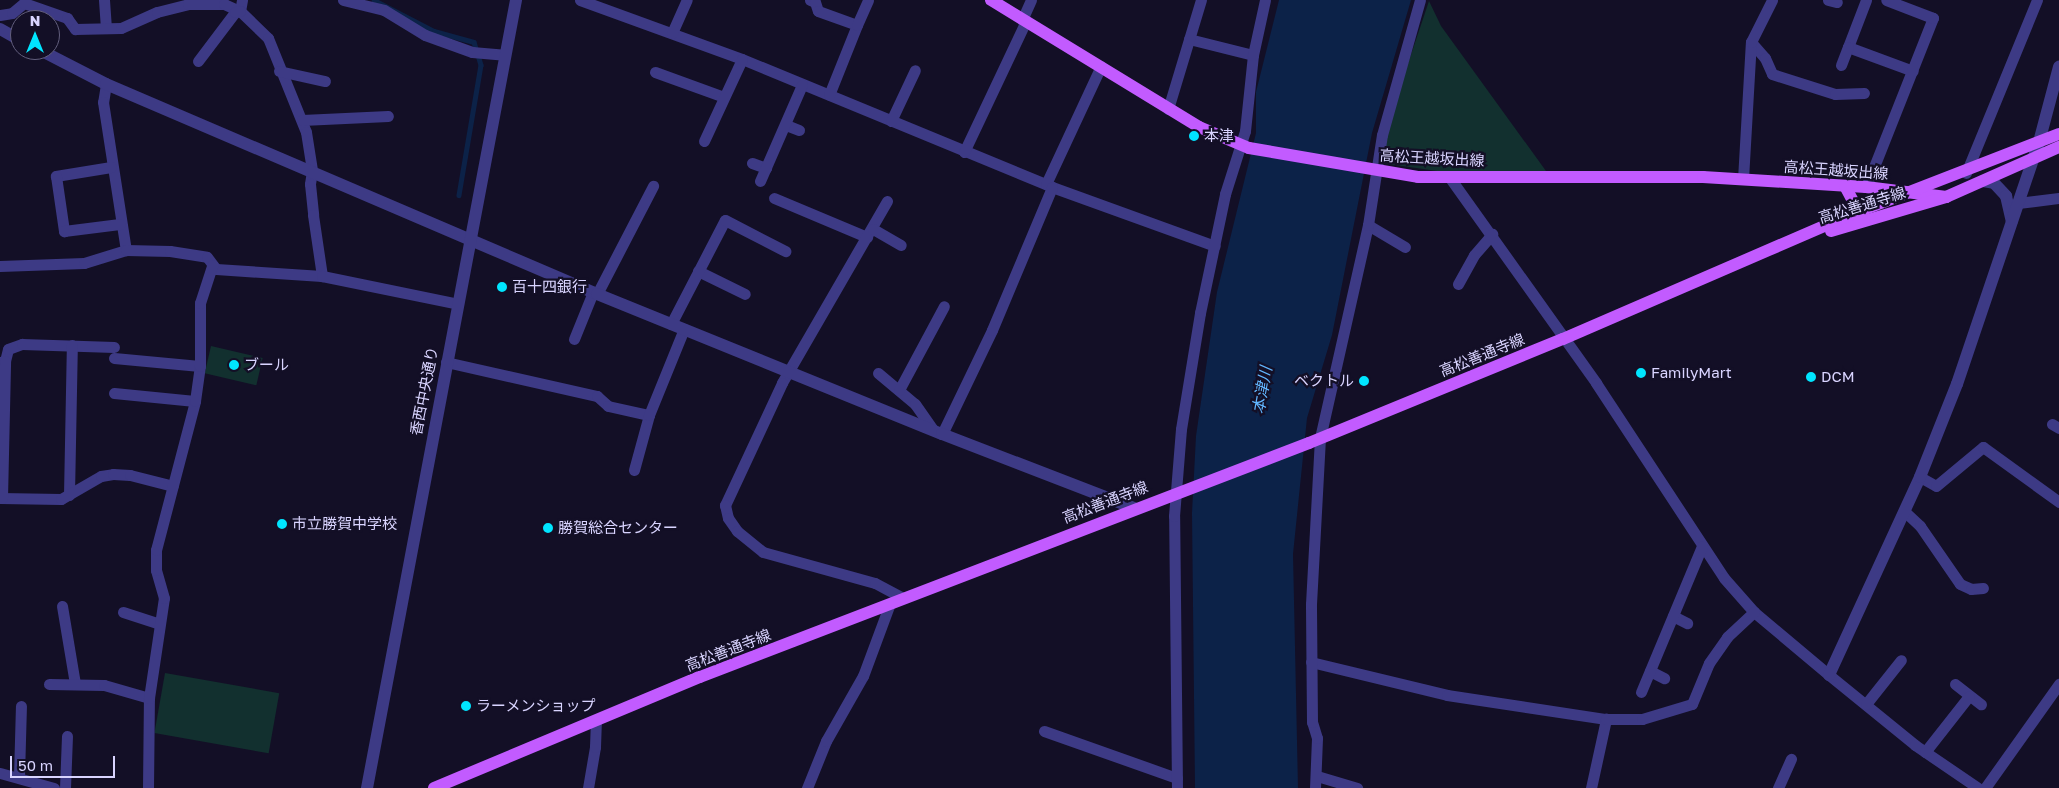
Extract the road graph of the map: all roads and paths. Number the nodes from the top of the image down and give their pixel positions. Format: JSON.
{"nodes":[{"id":1,"x":105,"y":0,"type":"edge"},
{"id":2,"x":343,"y":0,"type":"edge"},
{"id":3,"x":516,"y":0,"type":"edge"},
{"id":4,"x":580,"y":0,"type":"edge"},
{"id":5,"x":617,"y":0,"type":"edge"},
{"id":6,"x":687,"y":0,"type":"edge"},
{"id":7,"x":810,"y":0,"type":"edge"},
{"id":8,"x":868,"y":0,"type":"edge"},
{"id":9,"x":991,"y":0,"type":"edge"},
{"id":10,"x":1031,"y":0,"type":"edge"},
{"id":11,"x":1201,"y":0,"type":"edge"},
{"id":12,"x":1265,"y":0,"type":"edge"},
{"id":13,"x":1420,"y":0,"type":"edge"},
{"id":14,"x":1772,"y":0,"type":"edge"},
{"id":15,"x":1866,"y":0,"type":"edge"},
{"id":16,"x":1886,"y":0,"type":"edge"},
{"id":17,"x":2037,"y":0,"type":"edge"},
{"id":18,"x":241,"y":5,"type":"edge"},
{"id":19,"x":1938,"y":6,"type":"dead end"},
{"id":20,"x":613,"y":11,"type":"junction"},
{"id":21,"x":0,"y":15,"type":"edge"},
{"id":22,"x":1933,"y":18,"type":"junction"},
{"id":23,"x":1024,"y":21,"type":"junction"},
{"id":24,"x":857,"y":25,"type":"junction"},
{"id":25,"x":106,"y":28,"type":"junction"},
{"id":26,"x":672,"y":33,"type":"junction"},
{"id":27,"x":1190,"y":39,"type":"junction"},
{"id":28,"x":1751,"y":42,"type":"junction"},
{"id":29,"x":1848,"y":47,"type":"junction"},
{"id":30,"x":504,"y":55,"type":"junction"},
{"id":31,"x":1254,"y":55,"type":"junction"},
{"id":32,"x":742,"y":59,"type":"junction"},
{"id":33,"x":59,"y":60,"type":"edge"},
{"id":34,"x":198,"y":61,"type":"dead end"},
{"id":35,"x":1841,"y":65,"type":"dead end"},
{"id":36,"x":1101,"y":66,"type":"junction"},
{"id":37,"x":2059,"y":67,"type":"edge"},
{"id":38,"x":915,"y":70,"type":"dead end"},
{"id":39,"x":279,"y":71,"type":"junction"},
{"id":40,"x":1913,"y":71,"type":"junction"},
{"id":41,"x":655,"y":72,"type":"dead end"},
{"id":42,"x":325,"y":81,"type":"dead end"},
{"id":43,"x":106,"y":84,"type":"junction"},
{"id":44,"x":802,"y":85,"type":"junction"},
{"id":45,"x":1864,"y":93,"type":"dead end"},
{"id":46,"x":829,"y":95,"type":"junction"},
{"id":47,"x":724,"y":97,"type":"junction"},
{"id":48,"x":1168,"y":109,"type":"junction"},
{"id":49,"x":388,"y":116,"type":"dead end"},
{"id":50,"x":302,"y":120,"type":"junction"},
{"id":51,"x":890,"y":121,"type":"junction"},
{"id":52,"x":786,"y":125,"type":"junction"},
{"id":53,"x":798,"y":130,"type":"dead end"},
{"id":54,"x":2059,"y":134,"type":"edge"},
{"id":55,"x":704,"y":141,"type":"dead end"},
{"id":56,"x":2039,"y":142,"type":"junction"},
{"id":57,"x":1244,"y":147,"type":"junction"},
{"id":58,"x":2059,"y":147,"type":"edge"},
{"id":59,"x":964,"y":152,"type":"junction"},
{"id":60,"x":1994,"y":161,"type":"junction"},
{"id":61,"x":2031,"y":161,"type":"junction"},
{"id":62,"x":752,"y":163,"type":"dead end"},
{"id":63,"x":2019,"y":166,"type":"junction"},
{"id":64,"x":111,"y":167,"type":"junction"},
{"id":65,"x":766,"y":168,"type":"junction"},
{"id":66,"x":1373,"y":171,"type":"junction"},
{"id":67,"x":312,"y":172,"type":"junction"},
{"id":68,"x":1966,"y":173,"type":"junction"},
{"id":69,"x":1450,"y":178,"type":"junction"},
{"id":70,"x":1743,"y":179,"type":"junction"},
{"id":71,"x":760,"y":181,"type":"dead end"},
{"id":72,"x":1984,"y":181,"type":"junction"},
{"id":73,"x":2025,"y":182,"type":"junction"},
{"id":74,"x":1049,"y":185,"type":"junction"},
{"id":75,"x":653,"y":186,"type":"dead end"},
{"id":76,"x":1845,"y":186,"type":"junction"},
{"id":77,"x":1866,"y":187,"type":"junction"},
{"id":78,"x":1913,"y":192,"type":"junction"},
{"id":79,"x":1946,"y":197,"type":"junction"},
{"id":80,"x":774,"y":198,"type":"dead end"},
{"id":81,"x":2059,"y":198,"type":"edge"},
{"id":82,"x":887,"y":201,"type":"dead end"},
{"id":83,"x":2018,"y":203,"type":"junction"},
{"id":84,"x":1870,"y":208,"type":"junction"},
{"id":85,"x":1850,"y":215,"type":"junction"},
{"id":86,"x":1864,"y":221,"type":"junction"},
{"id":87,"x":2012,"y":223,"type":"junction"},
{"id":88,"x":120,"y":224,"type":"junction"},
{"id":89,"x":1368,"y":225,"type":"junction"},
{"id":90,"x":870,"y":233,"type":"junction"},
{"id":91,"x":1492,"y":234,"type":"junction"},
{"id":92,"x":470,"y":240,"type":"junction"},
{"id":93,"x":1788,"y":244,"type":"junction"},
{"id":94,"x":901,"y":245,"type":"dead end"},
{"id":95,"x":1215,"y":246,"type":"junction"},
{"id":96,"x":1405,"y":247,"type":"dead end"},
{"id":97,"x":126,"y":250,"type":"junction"},
{"id":98,"x":785,"y":251,"type":"dead end"},
{"id":99,"x":212,"y":265,"type":"junction"},
{"id":100,"x":0,"y":266,"type":"edge"},
{"id":101,"x":698,"y":271,"type":"junction"},
{"id":102,"x":322,"y":276,"type":"junction"},
{"id":103,"x":1458,"y":284,"type":"dead end"},
{"id":104,"x":595,"y":293,"type":"junction"},
{"id":105,"x":745,"y":294,"type":"dead end"},
{"id":106,"x":458,"y":304,"type":"junction"},
{"id":107,"x":944,"y":306,"type":"dead end"},
{"id":108,"x":671,"y":324,"type":"junction"},
{"id":109,"x":684,"y":329,"type":"junction"},
{"id":110,"x":574,"y":339,"type":"dead end"},
{"id":111,"x":1563,"y":339,"type":"junction"},
{"id":112,"x":72,"y":345,"type":"junction"},
{"id":113,"x":3,"y":361,"type":"edge"},
{"id":114,"x":446,"y":362,"type":"junction"},
{"id":115,"x":200,"y":366,"type":"junction"},
{"id":116,"x":789,"y":371,"type":"junction"},
{"id":117,"x":878,"y":373,"type":"dead end"},
{"id":118,"x":899,"y":390,"type":"junction"},
{"id":119,"x":114,"y":392,"type":"dead end"},
{"id":120,"x":195,"y":401,"type":"junction"},
{"id":121,"x":649,"y":415,"type":"junction"},
{"id":122,"x":937,"y":432,"type":"junction"},
{"id":123,"x":1315,"y":440,"type":"junction"},
{"id":124,"x":634,"y":470,"type":"dead end"},
{"id":125,"x":1920,"y":477,"type":"junction"},
{"id":126,"x":173,"y":486,"type":"junction"},
{"id":127,"x":1181,"y":492,"type":"junction"},
{"id":128,"x":70,"y":495,"type":"junction"},
{"id":129,"x":1,"y":498,"type":"edge"},
{"id":130,"x":2059,"y":502,"type":"edge"},
{"id":131,"x":1134,"y":508,"type":"junction"},
{"id":132,"x":1904,"y":511,"type":"junction"},
{"id":133,"x":1702,"y":546,"type":"junction"},
{"id":134,"x":1983,"y":588,"type":"dead end"},
{"id":135,"x":904,"y":598,"type":"junction"},
{"id":136,"x":62,"y":606,"type":"dead end"},
{"id":137,"x":889,"y":606,"type":"junction"},
{"id":138,"x":123,"y":612,"type":"dead end"},
{"id":139,"x":1754,"y":612,"type":"junction"},
{"id":140,"x":1673,"y":616,"type":"junction"},
{"id":141,"x":1687,"y":623,"type":"dead end"},
{"id":142,"x":159,"y":624,"type":"junction"},
{"id":143,"x":1901,"y":660,"type":"dead end"},
{"id":144,"x":1311,"y":662,"type":"junction"},
{"id":145,"x":1650,"y":671,"type":"junction"},
{"id":146,"x":1829,"y":675,"type":"junction"},
{"id":147,"x":1664,"y":678,"type":"dead end"},
{"id":148,"x":49,"y":684,"type":"dead end"},
{"id":149,"x":75,"y":684,"type":"junction"},
{"id":150,"x":1956,"y":684,"type":"dead end"},
{"id":151,"x":2059,"y":684,"type":"edge"},
{"id":152,"x":1641,"y":692,"type":"dead end"},
{"id":153,"x":1969,"y":696,"type":"junction"},
{"id":154,"x":148,"y":698,"type":"junction"},
{"id":155,"x":1866,"y":704,"type":"junction"},
{"id":156,"x":1981,"y":704,"type":"dead end"},
{"id":157,"x":21,"y":706,"type":"dead end"},
{"id":158,"x":1606,"y":719,"type":"junction"},
{"id":159,"x":596,"y":720,"type":"junction"},
{"id":160,"x":1044,"y":731,"type":"dead end"},
{"id":161,"x":67,"y":736,"type":"dead end"},
{"id":162,"x":1925,"y":752,"type":"junction"},
{"id":163,"x":1791,"y":760,"type":"dead end"},
{"id":164,"x":0,"y":772,"type":"edge"},
{"id":165,"x":19,"y":776,"type":"junction"},
{"id":166,"x":1317,"y":776,"type":"junction"},
{"id":167,"x":1177,"y":783,"type":"edge"},
{"id":168,"x":54,"y":788,"type":"edge"},
{"id":169,"x":65,"y":788,"type":"edge"},
{"id":170,"x":148,"y":788,"type":"edge"},
{"id":171,"x":367,"y":788,"type":"edge"},
{"id":172,"x":434,"y":788,"type":"edge"},
{"id":173,"x":588,"y":788,"type":"edge"},
{"id":174,"x":807,"y":788,"type":"edge"},
{"id":175,"x":1315,"y":788,"type":"edge"},
{"id":176,"x":1357,"y":788,"type":"edge"},
{"id":177,"x":1591,"y":788,"type":"edge"},
{"id":178,"x":1778,"y":788,"type":"edge"},
{"id":179,"x":1978,"y":788,"type":"edge"},
{"id":180,"x":1985,"y":788,"type":"edge"}],
"edges":[{"from":1,"to":25,"type":"street"},
{"from":2,"to":30,"type":"street"},
{"from":3,"to":30,"type":"street","name":"香西中央通り"},
{"from":4,"to":20,"type":"street"},
{"from":5,"to":20,"type":"street"},
{"from":6,"to":26,"type":"street"},
{"from":7,"to":24,"type":"street"},
{"from":8,"to":24,"type":"street"},
{"from":9,"to":23,"type":"main road","name":"高松王越坂出線"},
{"from":10,"to":23,"type":"street"},
{"from":11,"to":27,"type":"street"},
{"from":12,"to":31,"type":"street"},
{"from":13,"to":66,"type":"street"},
{"from":14,"to":28,"type":"street"},
{"from":15,"to":29,"type":"street"},
{"from":16,"to":22,"type":"street"},
{"from":17,"to":68,"type":"street"},
{"from":18,"to":25,"type":"street"},
{"from":18,"to":34,"type":"street"},
{"from":18,"to":39,"type":"street"},
{"from":19,"to":22,"type":"street"},
{"from":20,"to":26,"type":"street"},
{"from":21,"to":25,"type":"street"},
{"from":22,"to":40,"type":"street"},
{"from":23,"to":36,"type":"main road","name":"高松王越坂出線"},
{"from":23,"to":59,"type":"street"},
{"from":24,"to":46,"type":"street"},
{"from":26,"to":32,"type":"street"},
{"from":27,"to":31,"type":"street"},
{"from":27,"to":48,"type":"street"},
{"from":28,"to":45,"type":"street"},
{"from":28,"to":70,"type":"street"},
{"from":29,"to":35,"type":"street"},
{"from":29,"to":40,"type":"street"},
{"from":30,"to":92,"type":"street","name":"香西中央通り"},
{"from":31,"to":57,"type":"street"},
{"from":32,"to":44,"type":"street"},
{"from":32,"to":47,"type":"street"},
{"from":33,"to":43,"type":"street"},
{"from":36,"to":48,"type":"main road","name":"高松王越坂出線"},
{"from":36,"to":74,"type":"street"},
{"from":37,"to":56,"type":"street"},
{"from":38,"to":51,"type":"street"},
{"from":39,"to":42,"type":"street"},
{"from":39,"to":50,"type":"street"},
{"from":40,"to":77,"type":"street"},
{"from":41,"to":47,"type":"street"},
{"from":43,"to":64,"type":"street"},
{"from":43,"to":67,"type":"street"},
{"from":44,"to":46,"type":"street"},
{"from":44,"to":52,"type":"street"},
{"from":46,"to":51,"type":"street"},
{"from":47,"to":55,"type":"street"},
{"from":48,"to":57,"type":"main road","name":"高松王越坂出線"},
{"from":49,"to":50,"type":"street"},
{"from":50,"to":67,"type":"street"},
{"from":51,"to":59,"type":"street"},
{"from":52,"to":53,"type":"street"},
{"from":52,"to":65,"type":"street"},
{"from":54,"to":56,"type":"main road","name":"高松善通寺線"},
{"from":56,"to":60,"type":"main road","name":"高松善通寺線"},
{"from":56,"to":61,"type":"street"},
{"from":57,"to":66,"type":"main road","name":"高松王越坂出線"},
{"from":57,"to":95,"type":"street"},
{"from":58,"to":61,"type":"main road","name":"高松善通寺線"},
{"from":59,"to":74,"type":"street"},
{"from":60,"to":63,"type":"street"},
{"from":60,"to":68,"type":"main road","name":"高松善通寺線"},
{"from":61,"to":63,"type":"main road","name":"高松善通寺線"},
{"from":61,"to":73,"type":"street"},
{"from":62,"to":65,"type":"street"},
{"from":63,"to":72,"type":"main road","name":"高松善通寺線"},
{"from":63,"to":73,"type":"street"},
{"from":64,"to":88,"type":"street"},
{"from":64,"to":88,"type":"street"},
{"from":65,"to":71,"type":"street"},
{"from":66,"to":69,"type":"main road","name":"高松王越坂出線"},
{"from":66,"to":89,"type":"street"},
{"from":67,"to":92,"type":"street"},
{"from":67,"to":102,"type":"street"},
{"from":68,"to":78,"type":"main road","name":"高松善通寺線"},
{"from":69,"to":70,"type":"main road","name":"高松王越坂出線"},
{"from":69,"to":91,"type":"street"},
{"from":70,"to":76,"type":"main road","name":"高松王越坂出線"},
{"from":72,"to":79,"type":"main road","name":"高松善通寺線"},
{"from":72,"to":87,"type":"street"},
{"from":73,"to":83,"type":"street"},
{"from":74,"to":95,"type":"street"},
{"from":74,"to":122,"type":"street"},
{"from":75,"to":104,"type":"street"},
{"from":76,"to":77,"type":"main road","name":"高松王越坂出線"},
{"from":76,"to":85,"type":"main road"},
{"from":77,"to":78,"type":"main road","name":"高松王越坂出線"},
{"from":77,"to":84,"type":"main road"},
{"from":78,"to":79,"type":"main road","name":"高松善通寺線"},
{"from":78,"to":84,"type":"main road","name":"高松善通寺線"},
{"from":79,"to":86,"type":"main road","name":"高松善通寺線"},
{"from":80,"to":90,"type":"street"},
{"from":81,"to":83,"type":"street"},
{"from":82,"to":90,"type":"street"},
{"from":83,"to":87,"type":"street"},
{"from":84,"to":85,"type":"main road","name":"高松善通寺線"},
{"from":84,"to":86,"type":"main road"},
{"from":85,"to":93,"type":"main road","name":"高松善通寺線"},
{"from":86,"to":93,"type":"main road","name":"高松善通寺線"},
{"from":87,"to":125,"type":"street"},
{"from":88,"to":97,"type":"street"},
{"from":89,"to":96,"type":"street"},
{"from":89,"to":123,"type":"street"},
{"from":90,"to":94,"type":"street"},
{"from":90,"to":116,"type":"street"},
{"from":91,"to":103,"type":"street"},
{"from":91,"to":111,"type":"street"},
{"from":92,"to":104,"type":"street"},
{"from":92,"to":106,"type":"street","name":"香西中央通り"},
{"from":93,"to":111,"type":"main road","name":"高松善通寺線"},
{"from":95,"to":127,"type":"street"},
{"from":97,"to":99,"type":"street"},
{"from":97,"to":100,"type":"street"},
{"from":98,"to":101,"type":"street"},
{"from":99,"to":102,"type":"street"},
{"from":99,"to":115,"type":"street"},
{"from":101,"to":105,"type":"street"},
{"from":101,"to":108,"type":"street"},
{"from":102,"to":106,"type":"street"},
{"from":104,"to":108,"type":"street"},
{"from":104,"to":110,"type":"street"},
{"from":106,"to":114,"type":"street","name":"香西中央通り"},
{"from":107,"to":118,"type":"street"},
{"from":108,"to":109,"type":"street"},
{"from":109,"to":116,"type":"street"},
{"from":109,"to":121,"type":"street"},
{"from":111,"to":123,"type":"main road","name":"高松善通寺線"},
{"from":111,"to":133,"type":"street"},
{"from":112,"to":113,"type":"street"},
{"from":112,"to":115,"type":"street"},
{"from":112,"to":128,"type":"street"},
{"from":113,"to":129,"type":"street"},
{"from":114,"to":121,"type":"street"},
{"from":114,"to":171,"type":"street","name":"香西中央通り"},
{"from":115,"to":120,"type":"street"},
{"from":116,"to":122,"type":"street"},
{"from":116,"to":135,"type":"street"},
{"from":117,"to":118,"type":"street"},
{"from":118,"to":122,"type":"street"},
{"from":119,"to":120,"type":"street"},
{"from":120,"to":126,"type":"street"},
{"from":121,"to":124,"type":"street"},
{"from":122,"to":131,"type":"street"},
{"from":123,"to":127,"type":"main road","name":"高松善通寺線"},
{"from":123,"to":144,"type":"street"},
{"from":125,"to":130,"type":"street"},
{"from":125,"to":132,"type":"street"},
{"from":126,"to":128,"type":"street"},
{"from":126,"to":142,"type":"street"},
{"from":127,"to":131,"type":"main road","name":"高松善通寺線"},
{"from":127,"to":167,"type":"street"},
{"from":128,"to":129,"type":"street"},
{"from":131,"to":135,"type":"main road","name":"高松善通寺線"},
{"from":132,"to":134,"type":"street"},
{"from":132,"to":146,"type":"street"},
{"from":133,"to":139,"type":"street"},
{"from":133,"to":140,"type":"street"},
{"from":135,"to":137,"type":"main road","name":"高松善通寺線"},
{"from":136,"to":149,"type":"street"},
{"from":137,"to":159,"type":"main road","name":"高松善通寺線"},
{"from":137,"to":174,"type":"street"},
{"from":138,"to":142,"type":"street"},
{"from":139,"to":146,"type":"street"},
{"from":139,"to":158,"type":"street"},
{"from":140,"to":141,"type":"street"},
{"from":140,"to":145,"type":"street"},
{"from":142,"to":154,"type":"street"},
{"from":143,"to":155,"type":"street"},
{"from":144,"to":158,"type":"street"},
{"from":144,"to":166,"type":"street"},
{"from":145,"to":147,"type":"street"},
{"from":145,"to":152,"type":"street"},
{"from":146,"to":155,"type":"street"},
{"from":148,"to":149,"type":"street"},
{"from":149,"to":154,"type":"street"},
{"from":150,"to":153,"type":"street"},
{"from":151,"to":180,"type":"street"},
{"from":153,"to":156,"type":"street"},
{"from":153,"to":162,"type":"street"},
{"from":154,"to":170,"type":"street"},
{"from":155,"to":162,"type":"street"},
{"from":157,"to":165,"type":"street"},
{"from":158,"to":177,"type":"street"},
{"from":159,"to":172,"type":"main road","name":"高松善通寺線"},
{"from":159,"to":173,"type":"street"},
{"from":160,"to":167,"type":"street"},
{"from":161,"to":169,"type":"street"},
{"from":162,"to":179,"type":"street"},
{"from":163,"to":178,"type":"street"},
{"from":164,"to":165,"type":"street"},
{"from":165,"to":168,"type":"street"},
{"from":166,"to":175,"type":"street"},
{"from":166,"to":176,"type":"street"}]}
